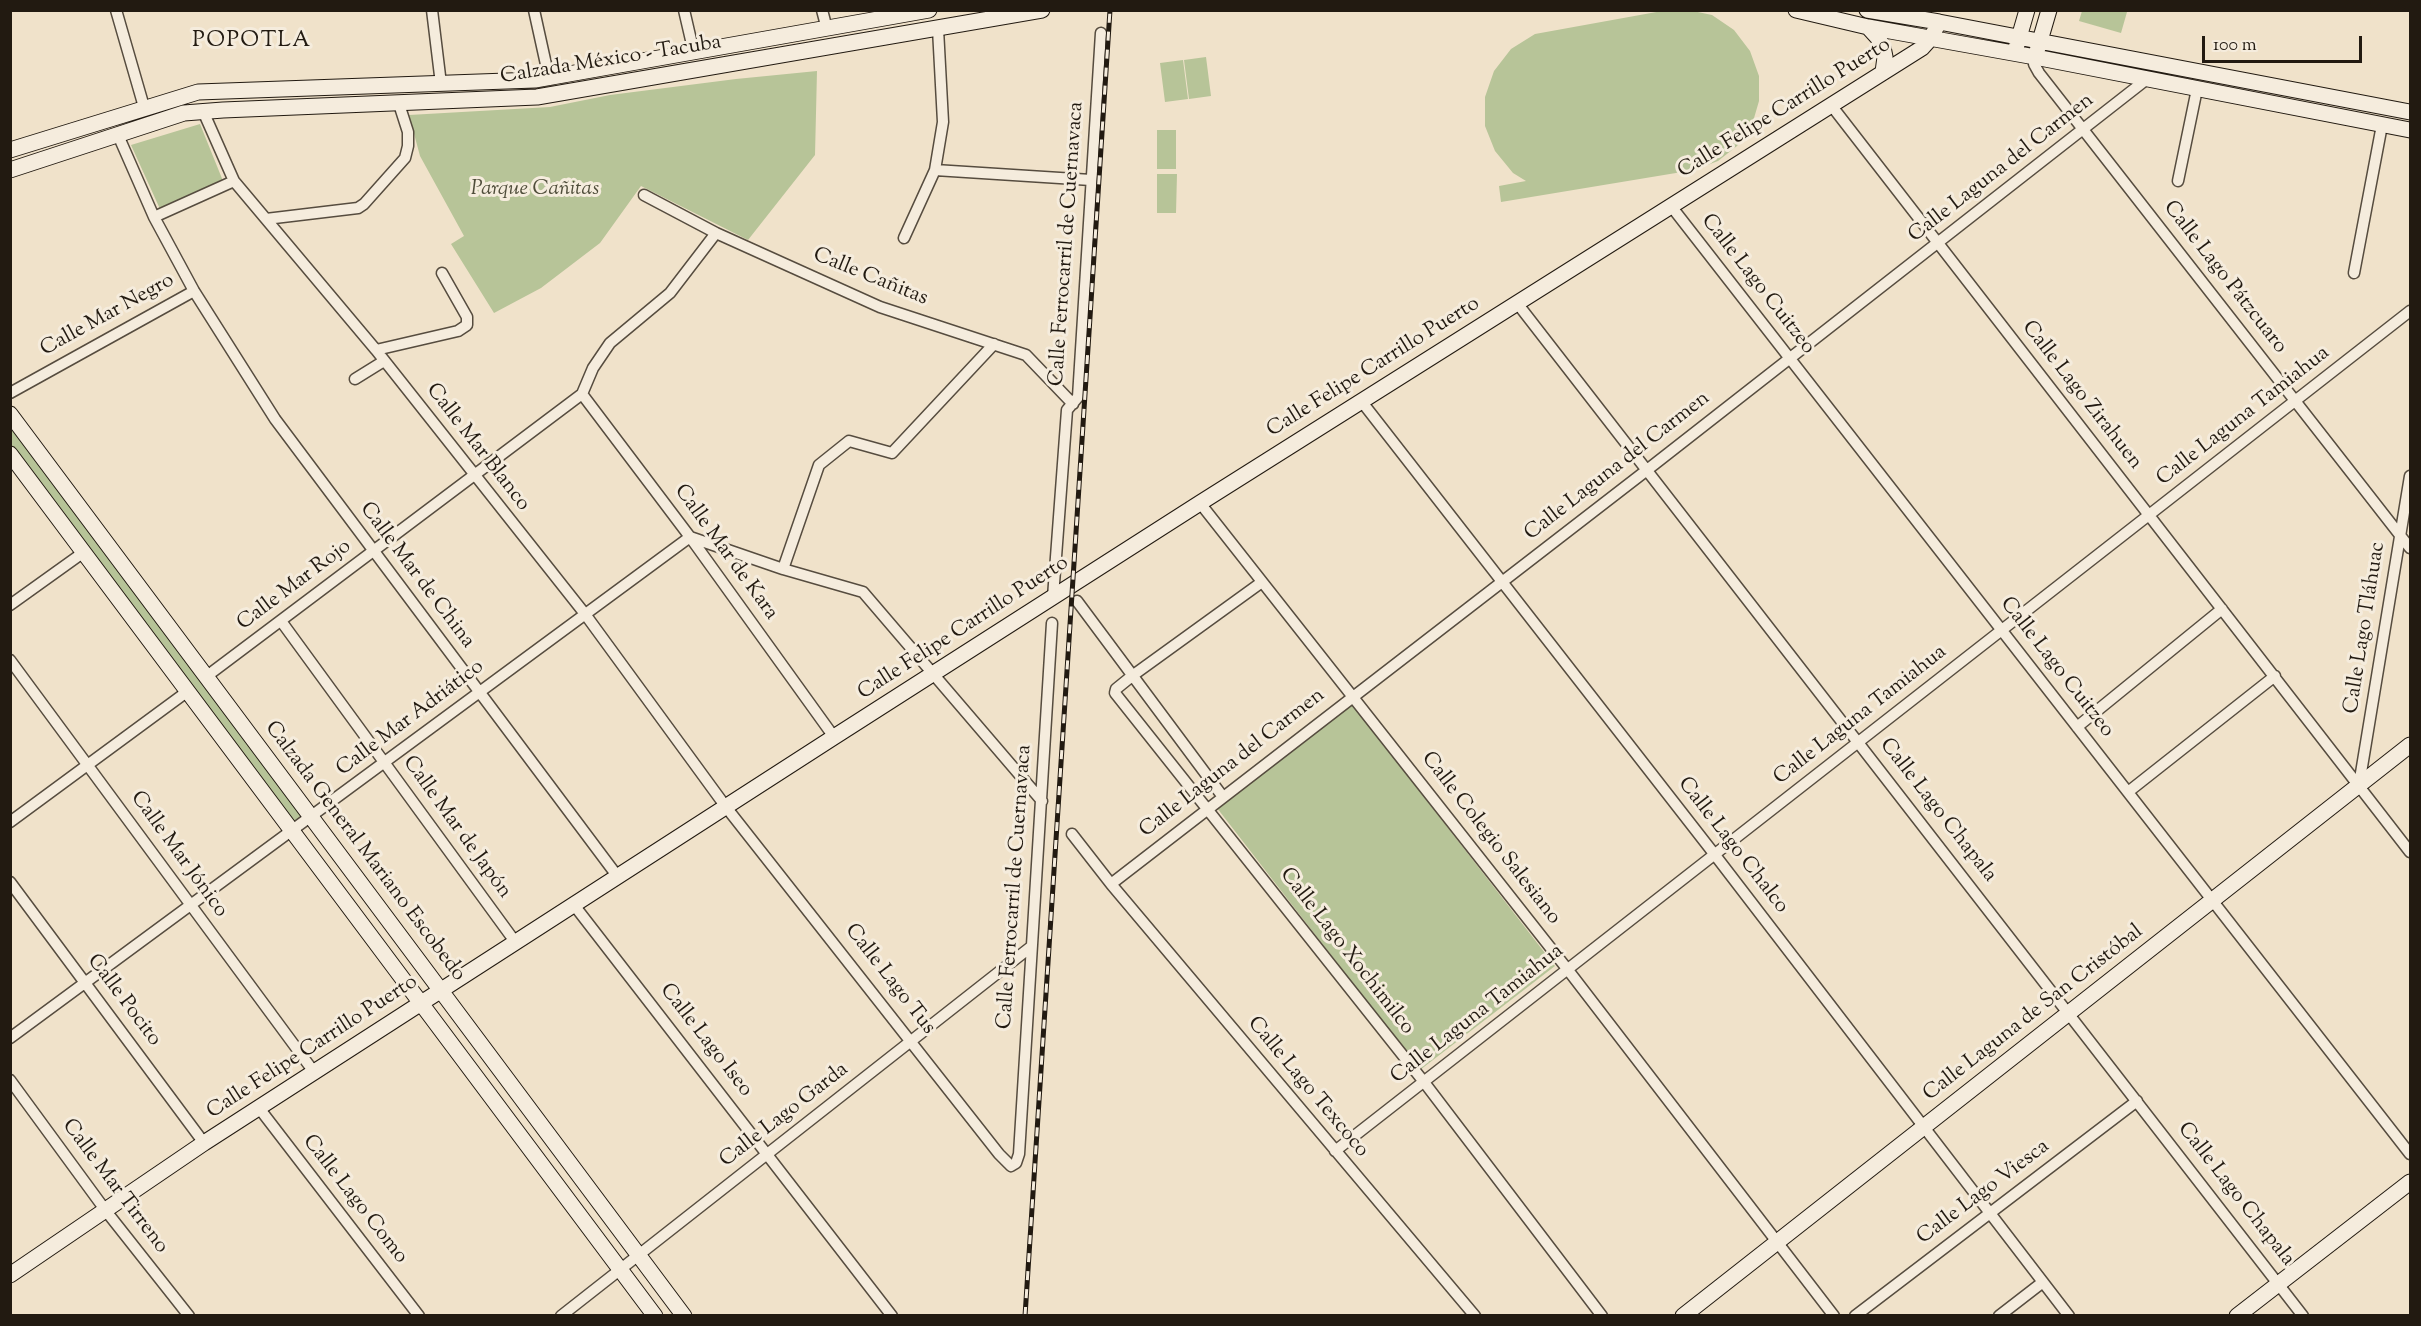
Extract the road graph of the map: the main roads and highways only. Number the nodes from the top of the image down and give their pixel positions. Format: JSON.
{"nodes":[{"id":1,"x":928,"y":10,"type":"edge"},
{"id":2,"x":1042,"y":10,"type":"edge"},
{"id":3,"x":1796,"y":10,"type":"edge"},
{"id":4,"x":1867,"y":10,"type":"edge"},
{"id":5,"x":2027,"y":10,"type":"edge"},
{"id":6,"x":2049,"y":10,"type":"edge"},
{"id":7,"x":1939,"y":22,"type":"junction"},
{"id":8,"x":1868,"y":27,"type":"junction"},
{"id":9,"x":1931,"y":38,"type":"junction"},
{"id":10,"x":2019,"y":39,"type":"junction"},
{"id":11,"x":2038,"y":50,"type":"junction"},
{"id":12,"x":2014,"y":54,"type":"junction"},
{"id":13,"x":1883,"y":72,"type":"junction"},
{"id":14,"x":2410,"y":112,"type":"edge"},
{"id":15,"x":2410,"y":130,"type":"edge"},
{"id":16,"x":11,"y":150,"type":"edge"},
{"id":17,"x":10,"y":170,"type":"edge"},
{"id":18,"x":10,"y":414,"type":"edge"},
{"id":19,"x":10,"y":454,"type":"edge"},
{"id":20,"x":2410,"y":745,"type":"edge"},
{"id":21,"x":441,"y":991,"type":"junction"},
{"id":22,"x":421,"y":1004,"type":"junction"},
{"id":23,"x":2410,"y":1182,"type":"edge"},
{"id":24,"x":10,"y":1275,"type":"edge"},
{"id":25,"x":655,"y":1316,"type":"edge"},
{"id":26,"x":684,"y":1316,"type":"edge"},
{"id":27,"x":1683,"y":1316,"type":"edge"},
{"id":28,"x":2237,"y":1316,"type":"edge"}],
"edges":[{"from":1,"to":16,"type":"main road","name":"Calzada México - Tacuba"},
{"from":2,"to":17,"type":"main road","name":"Calzada México - Tacuba"},
{"from":3,"to":8,"type":"main road"},
{"from":4,"to":7,"type":"main road"},
{"from":5,"to":10,"type":"main road"},
{"from":6,"to":11,"type":"main road"},
{"from":7,"to":9,"type":"main road","name":"Calle Felipe Carrillo Puerto"},
{"from":7,"to":10,"type":"main road"},
{"from":8,"to":9,"type":"main road"},
{"from":8,"to":13,"type":"main road"},
{"from":9,"to":12,"type":"main road"},
{"from":9,"to":13,"type":"main road","name":"Calle Felipe Carrillo Puerto"},
{"from":10,"to":11,"type":"main road"},
{"from":10,"to":12,"type":"main road"},
{"from":11,"to":12,"type":"main road"},
{"from":11,"to":14,"type":"main road"},
{"from":11,"to":15,"type":"main road"},
{"from":13,"to":21,"type":"main road","name":"Calle Felipe Carrillo Puerto"},
{"from":18,"to":21,"type":"main road","name":"Calzada General Mariano Escobedo"},
{"from":19,"to":22,"type":"main road"},
{"from":20,"to":27,"type":"main road","name":"Calle Laguna de San Cristóbal"},
{"from":21,"to":22,"type":"main road","name":"Calle Felipe Carrillo Puerto"},
{"from":21,"to":26,"type":"main road","name":"Calzada General Mariano Escobedo"},
{"from":22,"to":24,"type":"main road","name":"Calle Felipe Carrillo Puerto"},
{"from":22,"to":25,"type":"main road"},
{"from":23,"to":28,"type":"main road"}]}
